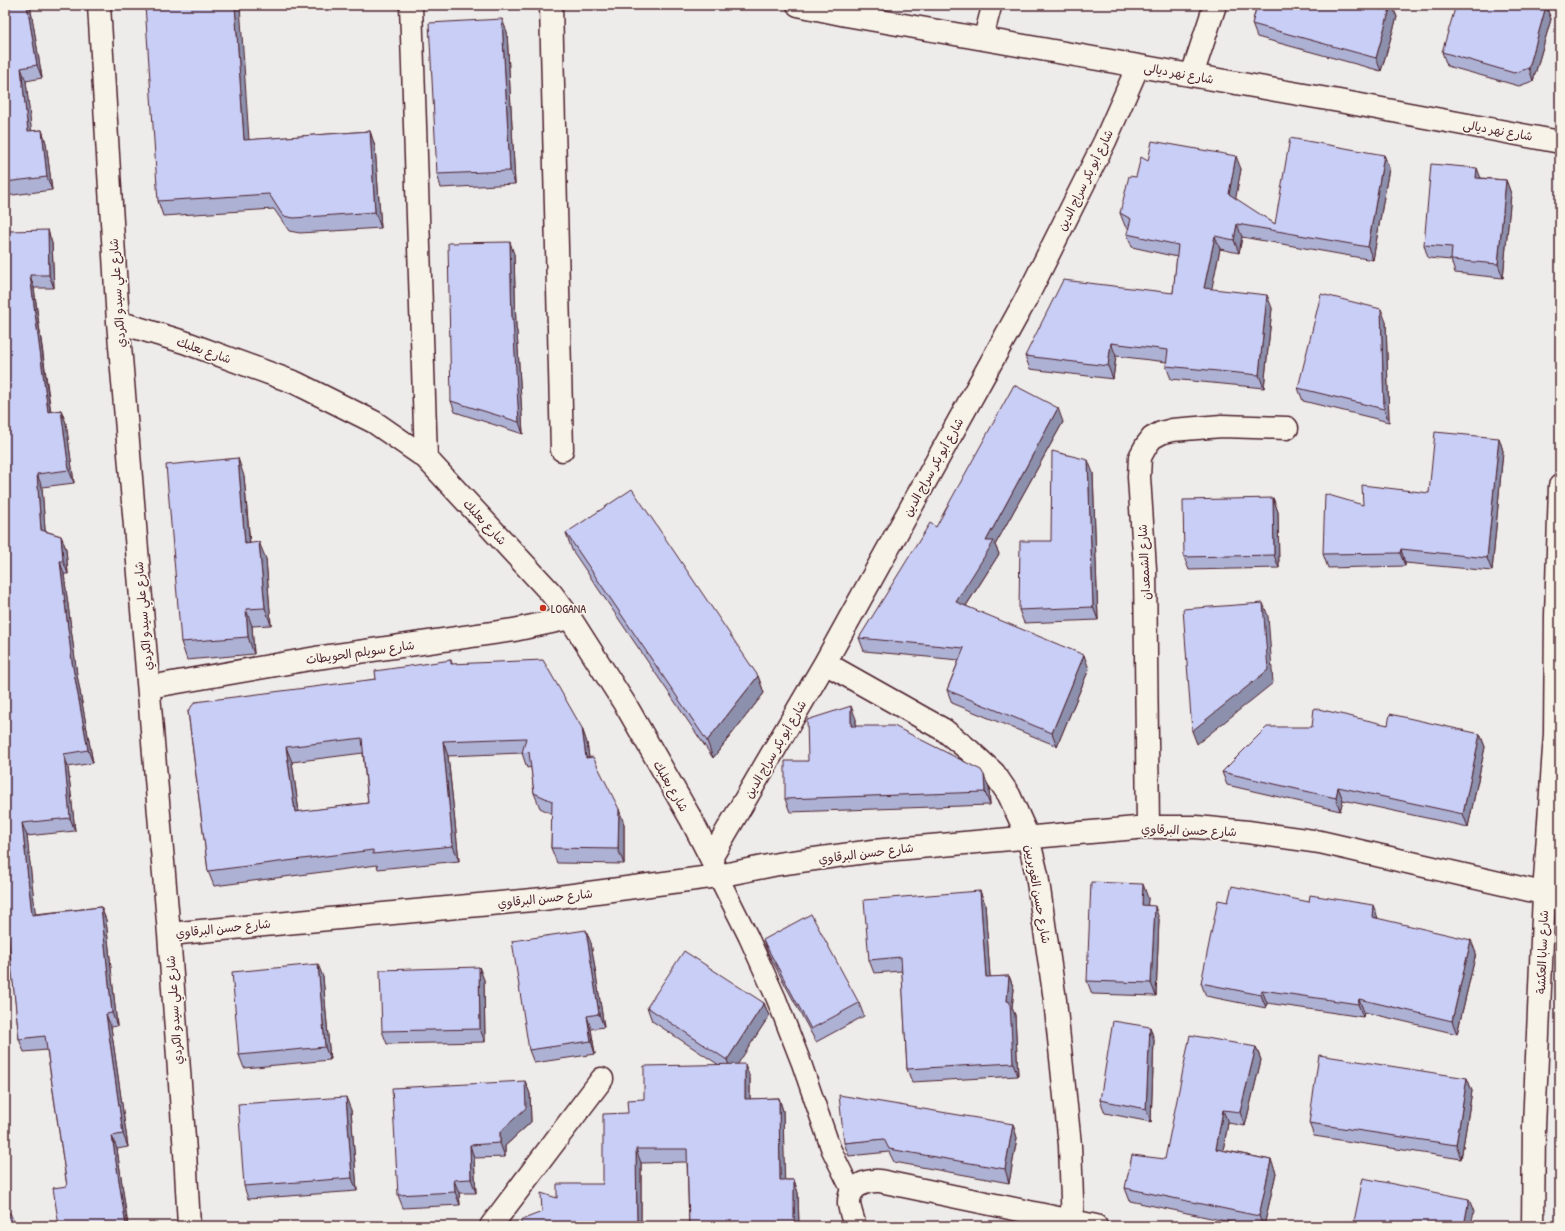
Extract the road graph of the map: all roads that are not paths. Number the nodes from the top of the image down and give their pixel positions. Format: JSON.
{"nodes":[{"id":1,"x":100,"y":5,"type":"edge"},
{"id":2,"x":411,"y":5,"type":"edge"},
{"id":3,"x":551,"y":5,"type":"edge"},
{"id":4,"x":798,"y":5,"type":"edge"},
{"id":5,"x":992,"y":5,"type":"edge"},
{"id":6,"x":1215,"y":5,"type":"edge"},
{"id":7,"x":847,"y":10,"type":"edge"},
{"id":8,"x":983,"y":39,"type":"junction"},
{"id":9,"x":1138,"y":66,"type":"junction"},
{"id":10,"x":1192,"y":75,"type":"junction"},
{"id":11,"x":1560,"y":142,"type":"edge"},
{"id":12,"x":118,"y":322,"type":"junction"},
{"id":13,"x":1287,"y":428,"type":"dead end"},
{"id":14,"x":562,"y":450,"type":"dead end"},
{"id":15,"x":426,"y":458,"type":"junction"},
{"id":16,"x":1560,"y":486,"type":"edge"},
{"id":17,"x":570,"y":618,"type":"junction"},
{"id":18,"x":825,"y":663,"type":"junction"},
{"id":19,"x":149,"y":686,"type":"junction"},
{"id":20,"x":1148,"y":827,"type":"junction"},
{"id":21,"x":1028,"y":837,"type":"junction"},
{"id":22,"x":714,"y":867,"type":"junction"},
{"id":23,"x":1552,"y":896,"type":"edge"},
{"id":24,"x":169,"y":934,"type":"junction"},
{"id":25,"x":602,"y":1078,"type":"dead end"},
{"id":26,"x":852,"y":1192,"type":"junction"},
{"id":27,"x":1073,"y":1224,"type":"edge"},
{"id":28,"x":189,"y":1226,"type":"edge"},
{"id":29,"x":491,"y":1226,"type":"edge"},
{"id":30,"x":855,"y":1226,"type":"edge"},
{"id":31,"x":1096,"y":1226,"type":"edge"},
{"id":32,"x":1533,"y":1226,"type":"edge"}],
"edges":[{"from":1,"to":12,"type":"street","name":"شارع علي سيدو الكردي"},
{"from":2,"to":15,"type":"street"},
{"from":3,"to":14,"type":"street"},
{"from":4,"to":7,"type":"street","name":"شارع نهر ديالى"},
{"from":5,"to":8,"type":"lane"},
{"from":6,"to":10,"type":"street"},
{"from":7,"to":8,"type":"street","name":"شارع نهر ديالى"},
{"from":8,"to":9,"type":"street","name":"شارع نهر ديالى"},
{"from":9,"to":10,"type":"street","name":"شارع نهر ديالى"},
{"from":9,"to":18,"type":"street","name":"شارع أبو بكر سراج الدين"},
{"from":10,"to":11,"type":"street","name":"شارع نهر ديالى"},
{"from":12,"to":15,"type":"street","name":"شارع بعلبك"},
{"from":12,"to":19,"type":"street","name":"شارع علي سيدو الكردي"},
{"from":13,"to":20,"type":"street","name":"شارع الشمعدان"},
{"from":15,"to":17,"type":"street","name":"شارع بعلبك"},
{"from":16,"to":23,"type":"street","name":"شارع سابا العكشة"},
{"from":17,"to":19,"type":"street","name":"شارع سويلم الحويطات"},
{"from":17,"to":22,"type":"street","name":"شارع بعلبك"},
{"from":18,"to":21,"type":"street","name":"شارع حسن الغويريين"},
{"from":18,"to":22,"type":"street","name":"شارع أبو بكر سراج الدين"},
{"from":19,"to":24,"type":"street","name":"شارع علي سيدو الكردي"},
{"from":20,"to":21,"type":"street","name":"شارع حسن البرقاوي"},
{"from":20,"to":23,"type":"street","name":"شارع حسن البرقاوي"},
{"from":21,"to":22,"type":"street","name":"شارع حسن البرقاوي"},
{"from":21,"to":27,"type":"street","name":"شارع حسن الغويريين"},
{"from":22,"to":24,"type":"street","name":"شارع حسن البرقاوي"},
{"from":22,"to":26,"type":"lane"},
{"from":23,"to":32,"type":"street","name":"شارع سابا العكشة"},
{"from":24,"to":28,"type":"street","name":"شارع علي سيدو الكردي"},
{"from":25,"to":29,"type":"street"},
{"from":26,"to":27,"type":"street"},
{"from":26,"to":30,"type":"street"},
{"from":27,"to":31,"type":"street"}]}
